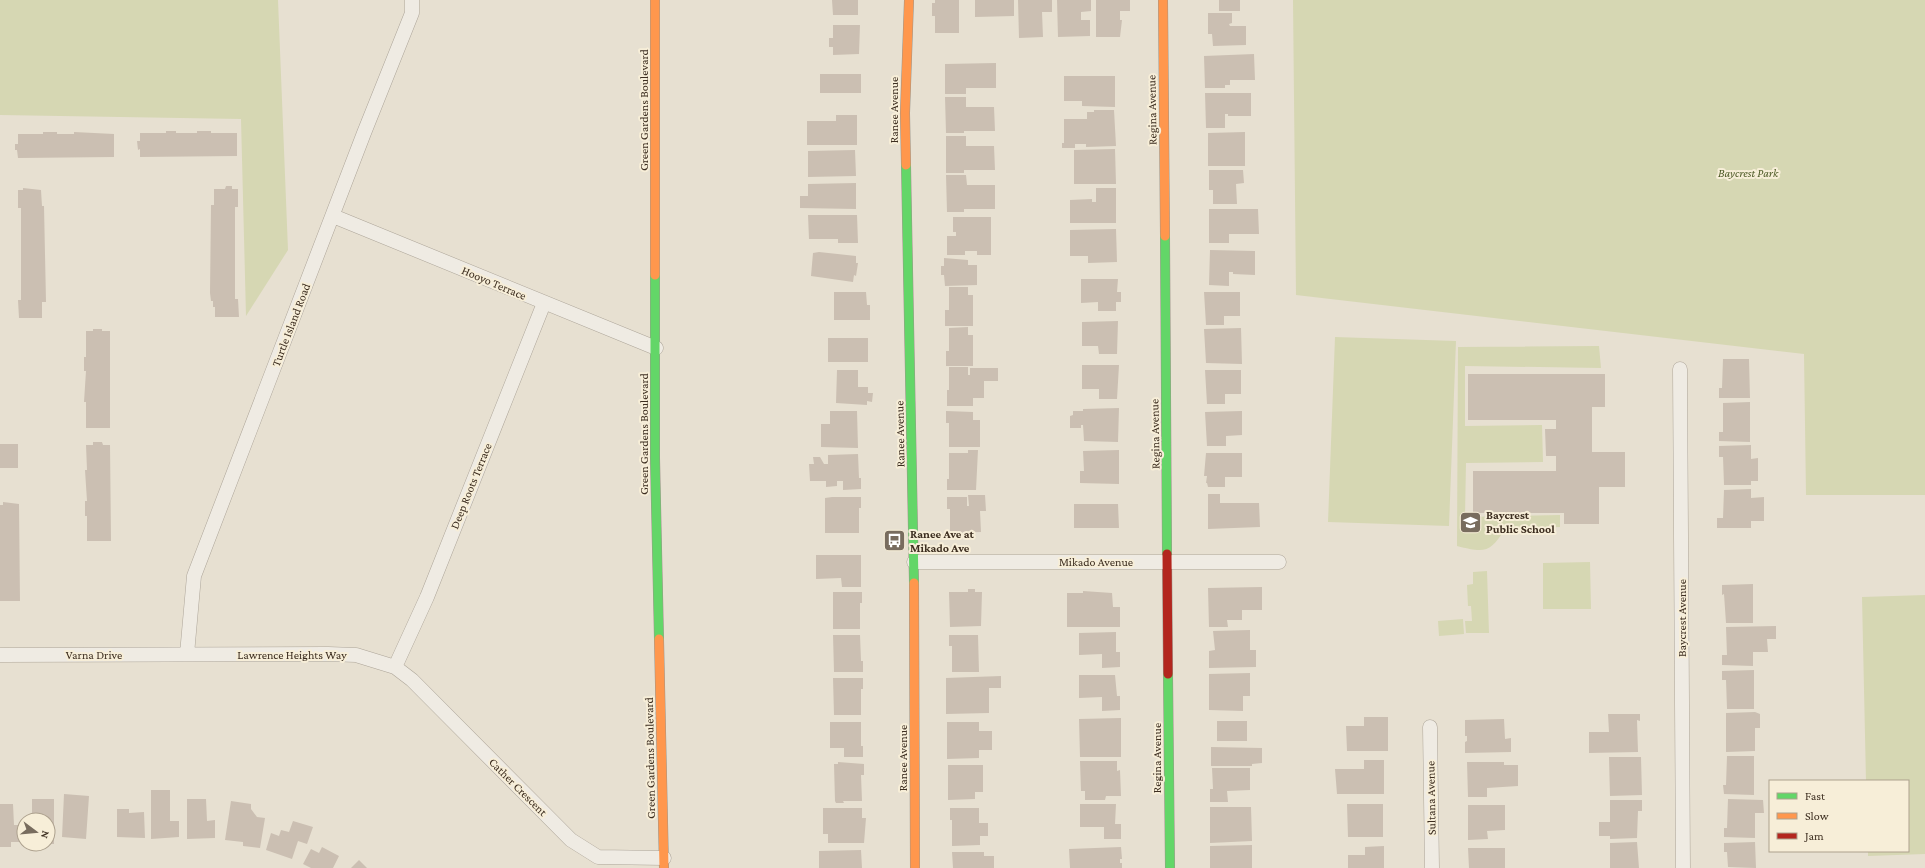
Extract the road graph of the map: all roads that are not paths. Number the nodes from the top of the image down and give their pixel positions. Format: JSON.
{"nodes":[{"id":1,"x":412,"y":0,"type":"edge"},
{"id":2,"x":655,"y":0,"type":"edge"},
{"id":3,"x":909,"y":0,"type":"edge"},
{"id":4,"x":1163,"y":0,"type":"edge"},
{"id":5,"x":333,"y":216,"type":"junction"},
{"id":6,"x":544,"y":304,"type":"junction"},
{"id":7,"x":656,"y":348,"type":"junction"},
{"id":8,"x":1680,"y":369,"type":"dead end"},
{"id":9,"x":914,"y":562,"type":"junction"},
{"id":10,"x":1168,"y":562,"type":"junction"},
{"id":11,"x":1278,"y":562,"type":"dead end"},
{"id":12,"x":187,"y":654,"type":"junction"},
{"id":13,"x":0,"y":655,"type":"edge"},
{"id":14,"x":395,"y":667,"type":"junction"},
{"id":15,"x":1430,"y":727,"type":"dead end"},
{"id":16,"x":664,"y":863,"type":"edge"},
{"id":17,"x":915,"y":868,"type":"edge"},
{"id":18,"x":1170,"y":868,"type":"edge"},
{"id":19,"x":1432,"y":868,"type":"edge"},
{"id":20,"x":1683,"y":868,"type":"edge"}],
"edges":[{"from":1,"to":5,"type":"street","name":"Turtle Island Road"},
{"from":2,"to":7,"type":"street","name":"Green Gardens Boulevard"},
{"from":3,"to":9,"type":"street","name":"Ranee Avenue"},
{"from":4,"to":10,"type":"street","name":"Regina Avenue"},
{"from":5,"to":6,"type":"street","name":"Hooyo Terrace"},
{"from":5,"to":12,"type":"street","name":"Turtle Island Road"},
{"from":6,"to":7,"type":"street","name":"Hooyo Terrace"},
{"from":6,"to":14,"type":"street","name":"Deep Roots Terrace"},
{"from":7,"to":16,"type":"street","name":"Green Gardens Boulevard"},
{"from":8,"to":20,"type":"street","name":"Baycrest Avenue"},
{"from":9,"to":10,"type":"street","name":"Mikado Avenue"},
{"from":9,"to":17,"type":"street","name":"Ranee Avenue"},
{"from":10,"to":11,"type":"street","name":"Mikado Avenue"},
{"from":10,"to":18,"type":"street","name":"Regina Avenue"},
{"from":12,"to":13,"type":"street","name":"Varna Drive"},
{"from":12,"to":14,"type":"street","name":"Lawrence Heights Way"},
{"from":14,"to":16,"type":"street","name":"Cather Crescent"},
{"from":15,"to":19,"type":"street","name":"Sultana Avenue"}]}
